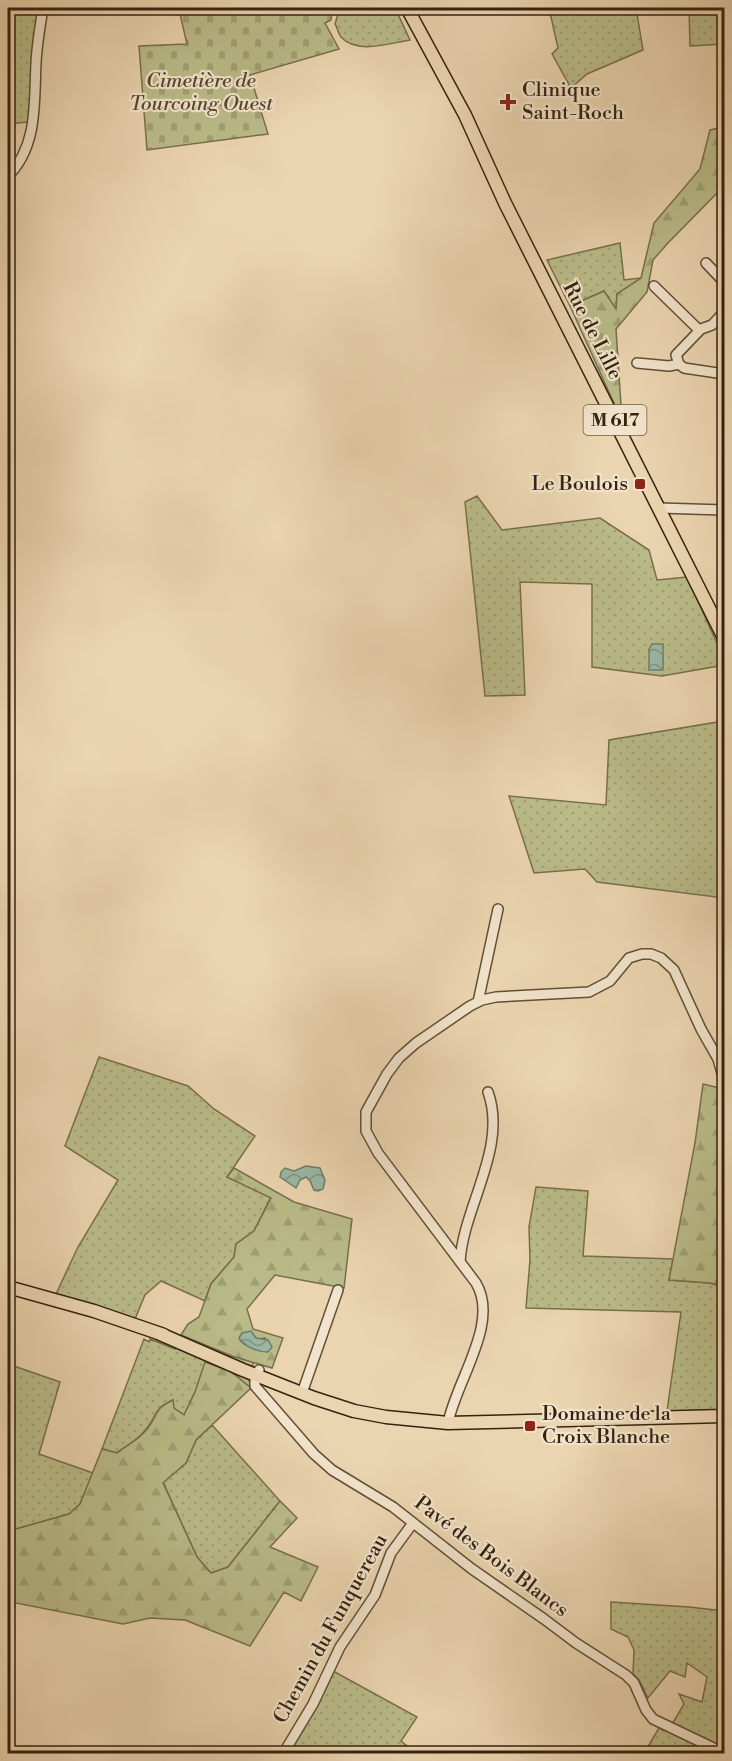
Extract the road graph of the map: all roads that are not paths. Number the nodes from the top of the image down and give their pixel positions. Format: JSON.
{"nodes":[{"id":1,"x":43,"y":8,"type":"edge"},
{"id":2,"x":407,"y":8,"type":"edge"},
{"id":3,"x":8,"y":176,"type":"edge"},
{"id":4,"x":706,"y":263,"type":"dead end"},
{"id":5,"x":724,"y":282,"type":"edge"},
{"id":6,"x":654,"y":286,"type":"dead end"},
{"id":7,"x":723,"y":317,"type":"edge"},
{"id":8,"x":699,"y":330,"type":"junction"},
{"id":9,"x":638,"y":363,"type":"dead end"},
{"id":10,"x":679,"y":364,"type":"junction"},
{"id":11,"x":724,"y":374,"type":"edge"},
{"id":12,"x":659,"y":508,"type":"junction"},
{"id":13,"x":724,"y":510,"type":"edge"},
{"id":14,"x":724,"y":638,"type":"edge"},
{"id":15,"x":498,"y":909,"type":"dead end"},
{"id":16,"x":478,"y":1002,"type":"junction"},
{"id":17,"x":723,"y":1077,"type":"edge"},
{"id":18,"x":488,"y":1092,"type":"dead end"},
{"id":19,"x":466,"y":1228,"type":"junction"},
{"id":20,"x":446,"y":1243,"type":"junction"},
{"id":21,"x":460,"y":1262,"type":"junction"},
{"id":22,"x":8,"y":1287,"type":"edge"},
{"id":23,"x":338,"y":1290,"type":"dead end"},
{"id":24,"x":258,"y":1373,"type":"junction"},
{"id":25,"x":303,"y":1390,"type":"junction"},
{"id":26,"x":724,"y":1416,"type":"edge"},
{"id":27,"x":448,"y":1423,"type":"junction"},
{"id":28,"x":413,"y":1523,"type":"junction"},
{"id":29,"x":724,"y":1753,"type":"edge"},
{"id":30,"x":283,"y":1754,"type":"edge"}],
"edges":[{"from":1,"to":3,"type":"street"},
{"from":2,"to":12,"type":"main road","name":"Rue de Lille","number":"M 617"},
{"from":4,"to":5,"type":"street"},
{"from":6,"to":8,"type":"street"},
{"from":7,"to":8,"type":"street"},
{"from":8,"to":10,"type":"street"},
{"from":9,"to":10,"type":"street"},
{"from":10,"to":11,"type":"street"},
{"from":12,"to":13,"type":"street"},
{"from":12,"to":14,"type":"main road","name":"Rue de Lille","number":"M 617"},
{"from":15,"to":16,"type":"street"},
{"from":16,"to":17,"type":"street"},
{"from":16,"to":20,"type":"street"},
{"from":18,"to":19,"type":"street"},
{"from":19,"to":20,"type":"street"},
{"from":19,"to":21,"type":"street"},
{"from":20,"to":21,"type":"street"},
{"from":21,"to":27,"type":"street"},
{"from":22,"to":24,"type":"main road"},
{"from":23,"to":25,"type":"street"},
{"from":24,"to":25,"type":"main road"},
{"from":24,"to":28,"type":"street","name":"Pavé des Bois Blancs"},
{"from":25,"to":27,"type":"main road"},
{"from":26,"to":27,"type":"main road"},
{"from":28,"to":29,"type":"street","name":"Pavé des Bois Blancs"},
{"from":28,"to":30,"type":"street","name":"Chemin du Funquereau"}]}
